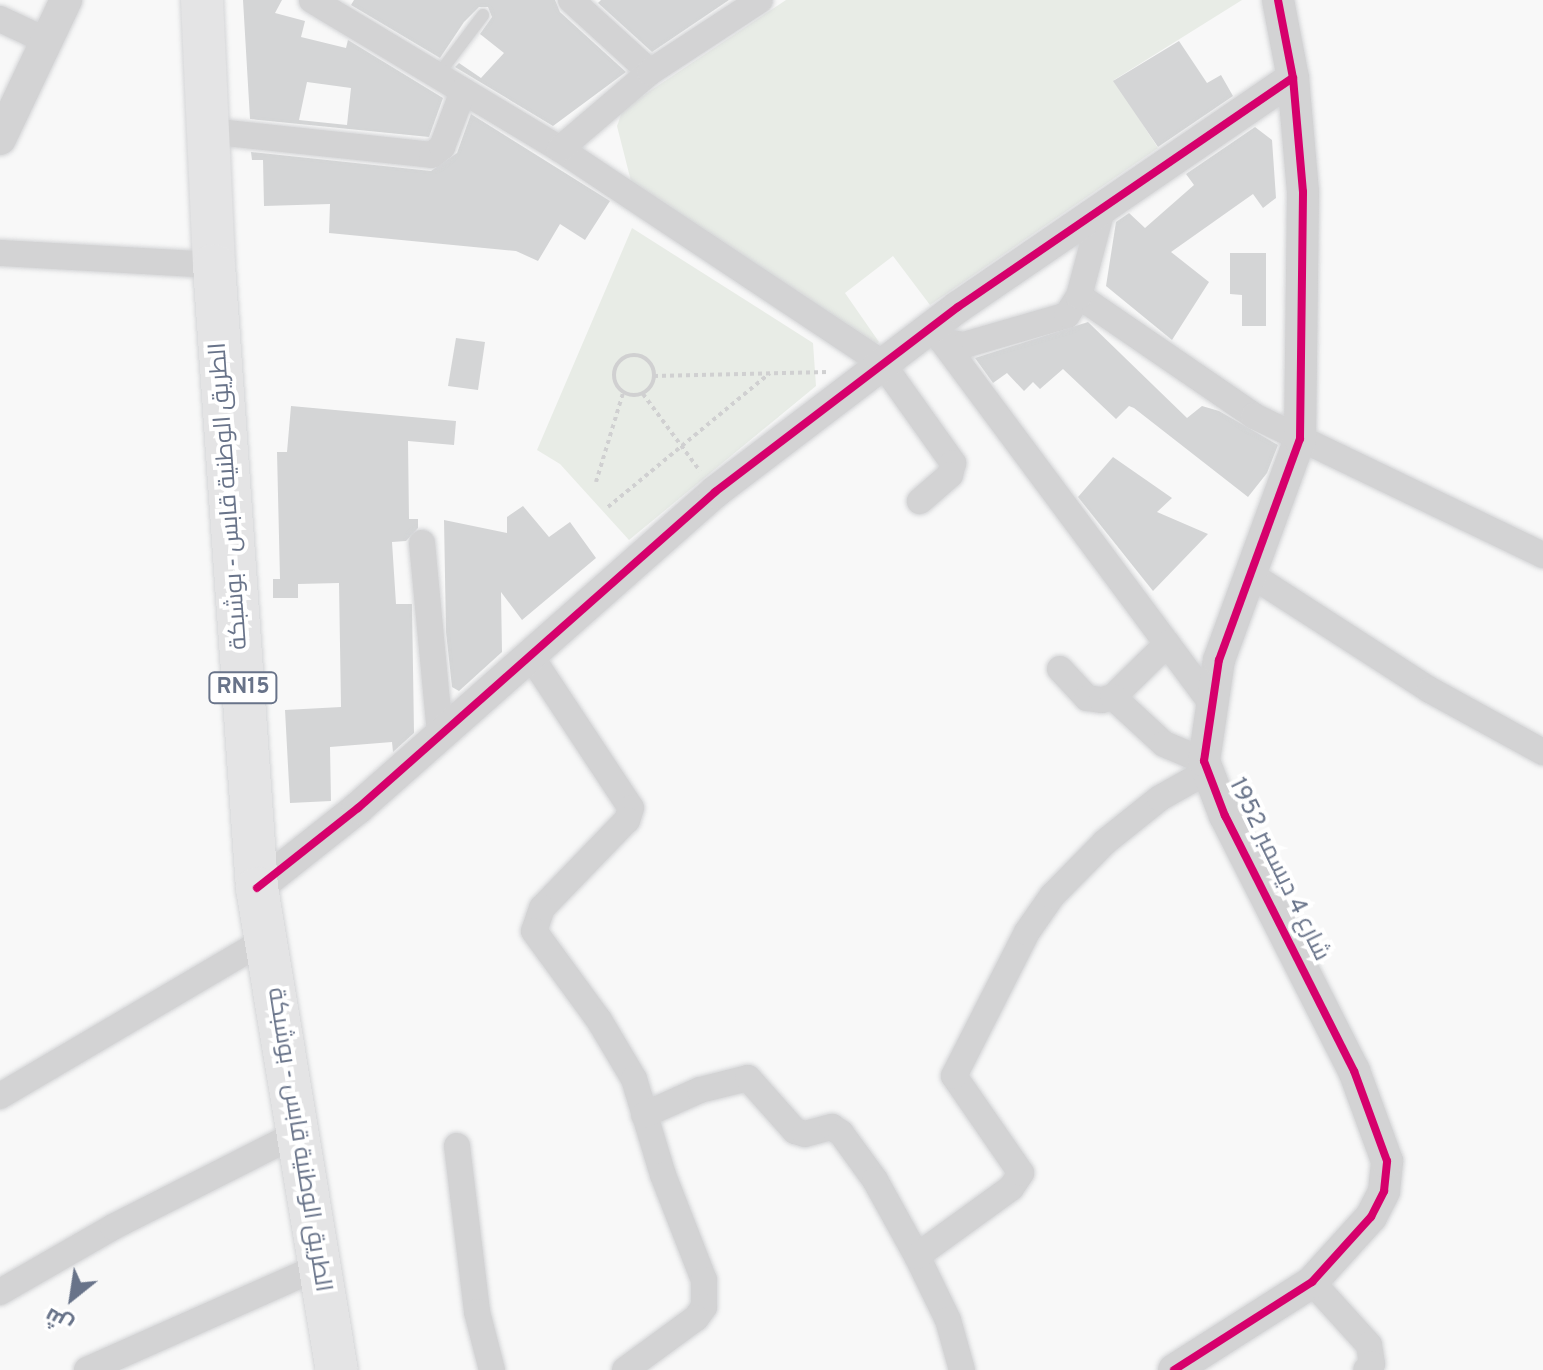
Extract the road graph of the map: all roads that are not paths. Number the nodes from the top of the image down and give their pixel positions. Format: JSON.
{"nodes":[{"id":1,"x":66,"y":0,"type":"edge"},
{"id":2,"x":202,"y":0,"type":"edge"},
{"id":3,"x":571,"y":0,"type":"edge"},
{"id":4,"x":760,"y":0,"type":"edge"},
{"id":5,"x":326,"y":3,"type":"edge"},
{"id":6,"x":1289,"y":5,"type":"edge"},
{"id":7,"x":483,"y":15,"type":"dead end"},
{"id":8,"x":0,"y":19,"type":"edge"},
{"id":9,"x":47,"y":41,"type":"junction"},
{"id":10,"x":650,"y":72,"type":"junction"},
{"id":11,"x":438,"y":75,"type":"junction"},
{"id":12,"x":1293,"y":78,"type":"junction"},
{"id":13,"x":463,"y":91,"type":"junction"},
{"id":14,"x":591,"y":118,"type":"junction"},
{"id":15,"x":208,"y":131,"type":"junction"},
{"id":16,"x":0,"y":139,"type":"edge"},
{"id":17,"x":560,"y":149,"type":"junction"},
{"id":18,"x":588,"y":168,"type":"junction"},
{"id":19,"x":1103,"y":206,"type":"junction"},
{"id":20,"x":0,"y":253,"type":"edge"},
{"id":21,"x":214,"y":265,"type":"junction"},
{"id":22,"x":1079,"y":296,"type":"junction"},
{"id":23,"x":937,"y":334,"type":"junction"},
{"id":24,"x":876,"y":368,"type":"junction"},
{"id":25,"x":1300,"y":439,"type":"junction"},
{"id":26,"x":920,"y":501,"type":"dead end"},
{"id":27,"x":422,"y":543,"type":"dead end"},
{"id":28,"x":1543,"y":555,"type":"edge"},
{"id":29,"x":1253,"y":576,"type":"junction"},
{"id":30,"x":1167,"y":644,"type":"junction"},
{"id":31,"x":530,"y":655,"type":"junction"},
{"id":32,"x":1060,"y":669,"type":"dead end"},
{"id":33,"x":1113,"y":697,"type":"junction"},
{"id":34,"x":1210,"y":701,"type":"junction"},
{"id":35,"x":440,"y":735,"type":"junction"},
{"id":36,"x":1543,"y":752,"type":"edge"},
{"id":37,"x":1206,"y":766,"type":"junction"},
{"id":38,"x":257,"y":888,"type":"junction"},
{"id":39,"x":265,"y":940,"type":"junction"},
{"id":40,"x":1,"y":1091,"type":"edge"},
{"id":41,"x":644,"y":1115,"type":"junction"},
{"id":42,"x":298,"y":1133,"type":"junction"},
{"id":43,"x":457,"y":1146,"type":"dead end"},
{"id":44,"x":917,"y":1256,"type":"junction"},
{"id":45,"x":318,"y":1267,"type":"junction"},
{"id":46,"x":1312,"y":1282,"type":"junction"},
{"id":47,"x":0,"y":1292,"type":"edge"},
{"id":48,"x":87,"y":1370,"type":"edge"},
{"id":49,"x":337,"y":1370,"type":"edge"},
{"id":50,"x":492,"y":1370,"type":"edge"},
{"id":51,"x":625,"y":1370,"type":"edge"},
{"id":52,"x":962,"y":1370,"type":"edge"},
{"id":53,"x":1174,"y":1370,"type":"edge"},
{"id":54,"x":1366,"y":1370,"type":"edge"}],
"edges":[{"from":1,"to":9,"type":"street"},
{"from":2,"to":15,"type":"main road","name":"الطريق الوطنية قابس - بوشبكة","number":"RN15"},
{"from":3,"to":10,"type":"street"},
{"from":4,"to":10,"type":"street"},
{"from":5,"to":11,"type":"street"},
{"from":6,"to":12,"type":"street","name":"شارع 4 ديسمبر 1952"},
{"from":7,"to":11,"type":"lane"},
{"from":8,"to":9,"type":"street"},
{"from":9,"to":16,"type":"street"},
{"from":10,"to":14,"type":"street"},
{"from":11,"to":13,"type":"street"},
{"from":12,"to":19,"type":"street"},
{"from":12,"to":25,"type":"street","name":"شارع 4 ديسمبر 1952"},
{"from":13,"to":15,"type":"street"},
{"from":13,"to":17,"type":"street"},
{"from":14,"to":17,"type":"street"},
{"from":14,"to":18,"type":"street"},
{"from":15,"to":21,"type":"main road","name":"الطريق الوطنية قابس - بوشبكة","number":"RN15"},
{"from":17,"to":18,"type":"street"},
{"from":18,"to":24,"type":"street"},
{"from":19,"to":22,"type":"street"},
{"from":19,"to":23,"type":"street"},
{"from":20,"to":21,"type":"street"},
{"from":21,"to":38,"type":"main road","name":"الطريق الوطنية قابس - بوشبكة","number":"RN15"},
{"from":22,"to":23,"type":"street"},
{"from":22,"to":25,"type":"street"},
{"from":23,"to":24,"type":"street"},
{"from":23,"to":30,"type":"street"},
{"from":24,"to":26,"type":"street"},
{"from":24,"to":31,"type":"street"},
{"from":25,"to":28,"type":"street"},
{"from":25,"to":29,"type":"street","name":"شارع 4 ديسمبر 1952"},
{"from":27,"to":35,"type":"street"},
{"from":29,"to":34,"type":"street","name":"شارع 4 ديسمبر 1952"},
{"from":29,"to":36,"type":"street"},
{"from":30,"to":33,"type":"street"},
{"from":30,"to":34,"type":"street"},
{"from":31,"to":35,"type":"street"},
{"from":31,"to":41,"type":"street"},
{"from":32,"to":33,"type":"street"},
{"from":33,"to":37,"type":"street"},
{"from":34,"to":37,"type":"street","name":"شارع 4 ديسمبر 1952"},
{"from":35,"to":38,"type":"street"},
{"from":37,"to":44,"type":"street"},
{"from":37,"to":46,"type":"street","name":"شارع 4 ديسمبر 1952"},
{"from":38,"to":39,"type":"main road","name":"الطريق الوطنية قابس - بوشبكة","number":"RN15"},
{"from":39,"to":40,"type":"street"},
{"from":39,"to":42,"type":"main road","name":"الطريق الوطنية قابس - بوشبكة","number":"RN15"},
{"from":41,"to":44,"type":"street"},
{"from":41,"to":51,"type":"street"},
{"from":42,"to":45,"type":"main road","name":"الطريق الوطنية قابس - بوشبكة","number":"RN15"},
{"from":42,"to":47,"type":"street"},
{"from":43,"to":50,"type":"street"},
{"from":44,"to":52,"type":"street"},
{"from":45,"to":48,"type":"street"},
{"from":45,"to":49,"type":"main road","name":"الطريق الوطنية قابس - بوشبكة","number":"RN15"},
{"from":46,"to":53,"type":"street","name":"شارع 4 ديسمبر 1952"},
{"from":46,"to":54,"type":"street"}]}
